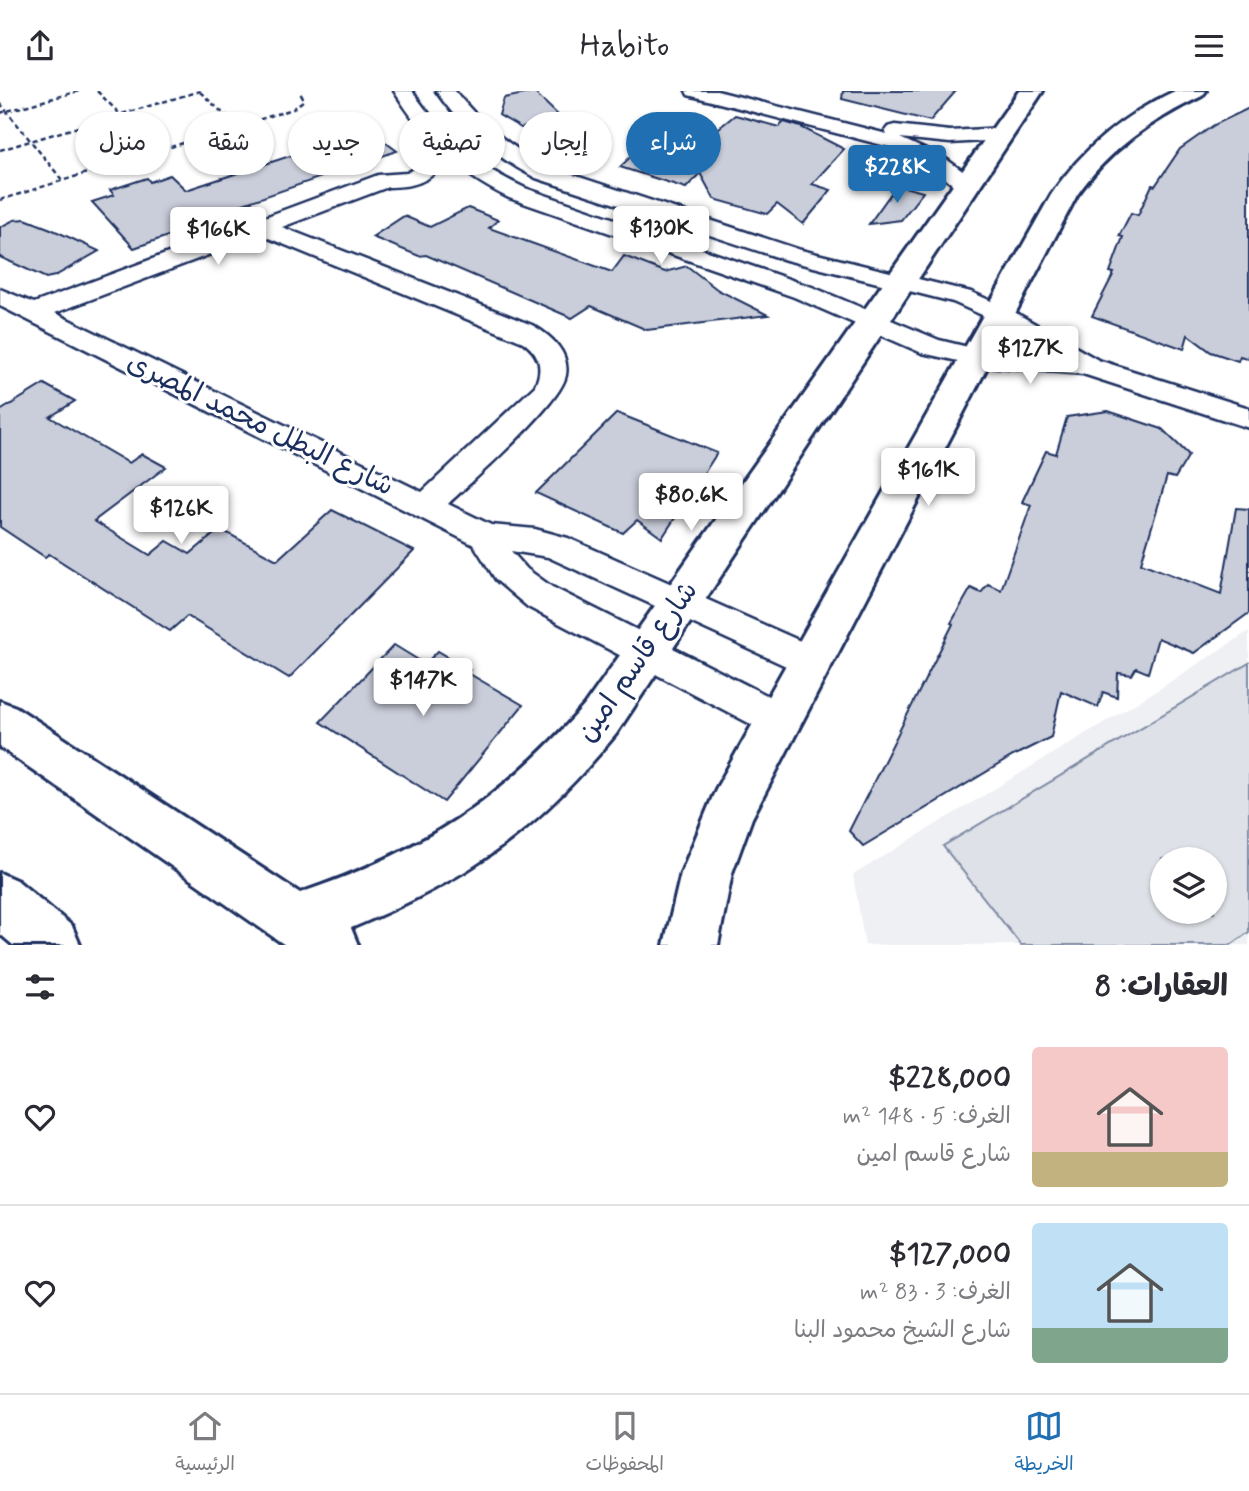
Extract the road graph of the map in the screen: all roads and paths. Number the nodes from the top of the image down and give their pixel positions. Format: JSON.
{"nodes":[{"id":1,"x":79,"y":91,"type":"edge"},
{"id":2,"x":97,"y":91,"type":"edge"},
{"id":3,"x":200,"y":91,"type":"edge"},
{"id":4,"x":299,"y":91,"type":"edge"},
{"id":5,"x":403,"y":91,"type":"edge"},
{"id":6,"x":445,"y":91,"type":"edge"},
{"id":7,"x":695,"y":91,"type":"edge"},
{"id":8,"x":738,"y":91,"type":"edge"},
{"id":9,"x":1031,"y":91,"type":"edge"},
{"id":10,"x":1194,"y":91,"type":"edge"},
{"id":11,"x":0,"y":103,"type":"edge"},
{"id":12,"x":6,"y":111,"type":"junction"},
{"id":13,"x":119,"y":112,"type":"edge"},
{"id":14,"x":128,"y":112,"type":"edge"},
{"id":15,"x":223,"y":112,"type":"edge"},
{"id":16,"x":417,"y":112,"type":"edge"},
{"id":17,"x":461,"y":112,"type":"edge"},
{"id":18,"x":0,"y":113,"type":"edge"},
{"id":19,"x":274,"y":114,"type":"edge"},
{"id":20,"x":75,"y":128,"type":"edge"},
{"id":21,"x":1002,"y":134,"type":"junction"},
{"id":22,"x":31,"y":141,"type":"junction"},
{"id":23,"x":0,"y":150,"type":"edge"},
{"id":24,"x":505,"y":152,"type":"edge"},
{"id":25,"x":82,"y":175,"type":"edge"},
{"id":26,"x":400,"y":175,"type":"edge"},
{"id":27,"x":473,"y":175,"type":"edge"},
{"id":28,"x":63,"y":181,"type":"junction"},
{"id":29,"x":967,"y":185,"type":"junction"},
{"id":30,"x":0,"y":200,"type":"edge"},
{"id":31,"x":262,"y":227,"type":"junction"},
{"id":32,"x":901,"y":281,"type":"junction"},
{"id":33,"x":0,"y":296,"type":"edge"},
{"id":34,"x":34,"y":312,"type":"junction"},
{"id":35,"x":1000,"y":314,"type":"junction"},
{"id":36,"x":872,"y":322,"type":"junction"},
{"id":37,"x":976,"y":357,"type":"junction"},
{"id":38,"x":1088,"y":366,"type":"junction"},
{"id":39,"x":1249,"y":418,"type":"edge"},
{"id":40,"x":426,"y":507,"type":"junction"},
{"id":41,"x":486,"y":537,"type":"junction"},
{"id":42,"x":680,"y":603,"type":"junction"},
{"id":43,"x":646,"y":651,"type":"junction"},
{"id":44,"x":810,"y":662,"type":"junction"},
{"id":45,"x":779,"y":720,"type":"junction"},
{"id":46,"x":0,"y":721,"type":"edge"},
{"id":47,"x":0,"y":899,"type":"edge"},
{"id":48,"x":314,"y":933,"type":"edge"},
{"id":49,"x":53,"y":945,"type":"edge"},
{"id":50,"x":691,"y":945,"type":"edge"}],
"edges":[{"from":1,"to":12,"type":"path"},
{"from":2,"to":13,"type":"path"},
{"from":3,"to":14,"type":"path"},
{"from":3,"to":15,"type":"path"},
{"from":4,"to":19,"type":"path"},
{"from":5,"to":16,"type":"street"},
{"from":6,"to":17,"type":"street"},
{"from":7,"to":29,"type":"street"},
{"from":8,"to":21,"type":"street"},
{"from":9,"to":21,"type":"main road","name":"شارع قاسم امين"},
{"from":10,"to":35,"type":"main road"},
{"from":11,"to":12,"type":"path"},
{"from":12,"to":18,"type":"path"},
{"from":12,"to":22,"type":"path"},
{"from":20,"to":22,"type":"path"},
{"from":21,"to":29,"type":"main road","name":"شارع قاسم امين"},
{"from":22,"to":23,"type":"path"},
{"from":22,"to":28,"type":"path"},
{"from":24,"to":32,"type":"street"},
{"from":25,"to":28,"type":"path"},
{"from":26,"to":31,"type":"street"},
{"from":27,"to":36,"type":"street"},
{"from":28,"to":30,"type":"path"},
{"from":29,"to":32,"type":"main road","name":"شارع قاسم امين"},
{"from":31,"to":34,"type":"street"},
{"from":31,"to":40,"type":"street"},
{"from":32,"to":35,"type":"street"},
{"from":32,"to":36,"type":"main road","name":"شارع قاسم امين"},
{"from":33,"to":34,"type":"street","name":"شارع البطل محمد المصرى"},
{"from":34,"to":40,"type":"street","name":"شارع البطل محمد المصرى"},
{"from":35,"to":37,"type":"main road"},
{"from":35,"to":38,"type":"street"},
{"from":36,"to":37,"type":"street"},
{"from":36,"to":42,"type":"main road","name":"شارع قاسم امين"},
{"from":37,"to":38,"type":"street"},
{"from":37,"to":44,"type":"main road"},
{"from":38,"to":39,"type":"street"},
{"from":40,"to":41,"type":"street","name":"شارع البطل محمد المصرى"},
{"from":41,"to":42,"type":"street","name":"شارع البطل محمد المصرى"},
{"from":41,"to":43,"type":"street"},
{"from":42,"to":43,"type":"main road","name":"شارع قاسم امين"},
{"from":42,"to":44,"type":"street","name":"شارع البطل محمد المصرى"},
{"from":43,"to":45,"type":"street"},
{"from":43,"to":48,"type":"main road","name":"شارع قاسم امين"},
{"from":44,"to":45,"type":"main road"},
{"from":45,"to":50,"type":"main road"},
{"from":46,"to":48,"type":"main road"},
{"from":47,"to":49,"type":"main road"}]}
